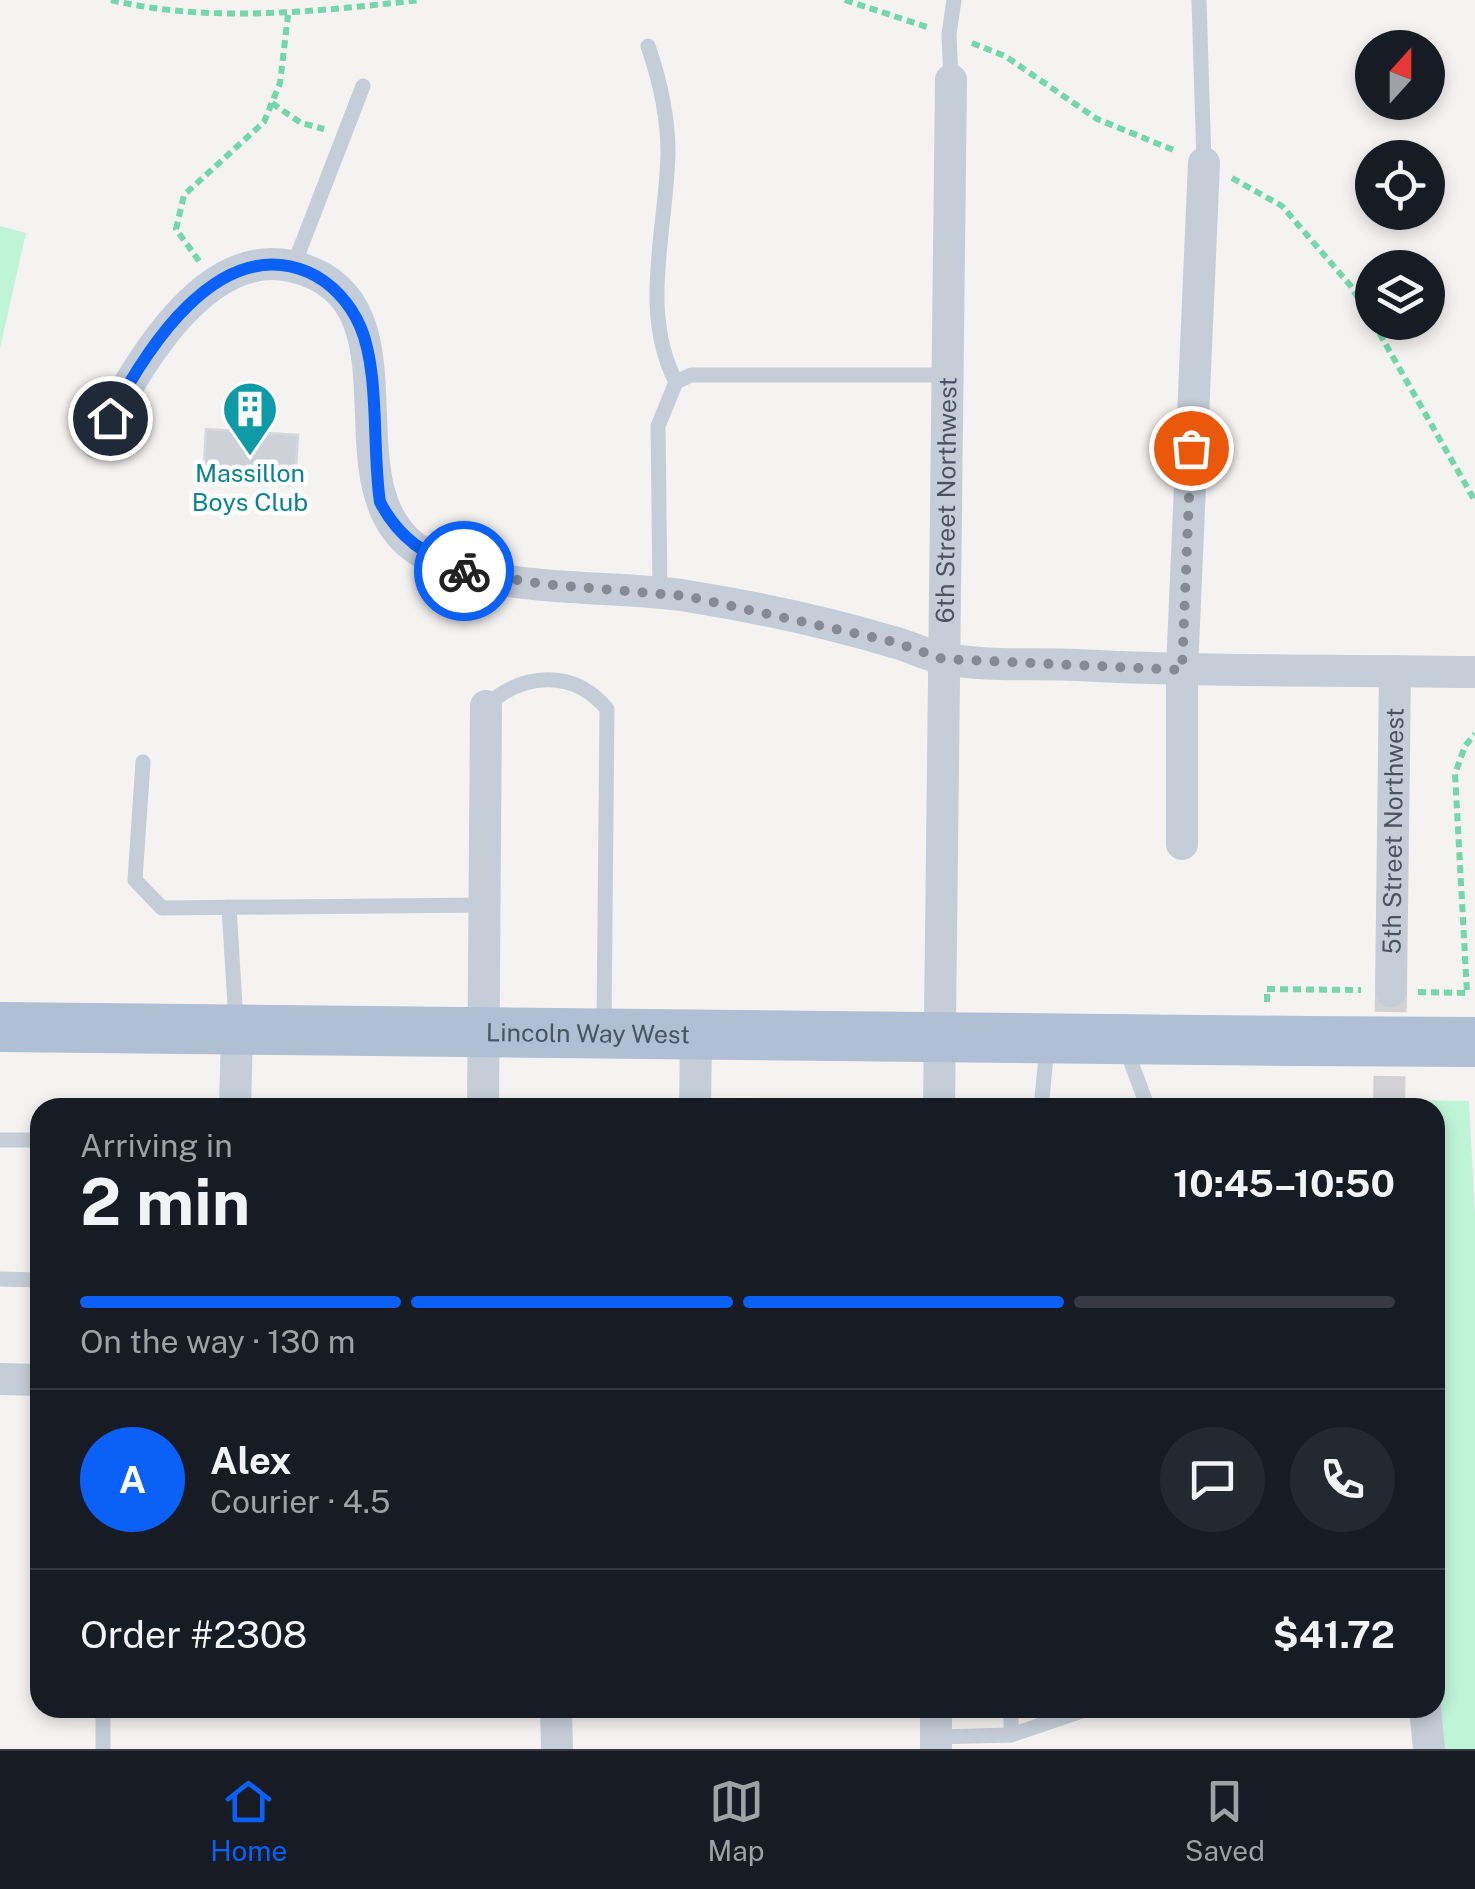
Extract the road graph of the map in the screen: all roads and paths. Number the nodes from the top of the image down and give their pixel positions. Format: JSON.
{"nodes":[{"id":1,"x":111,"y":0,"type":"edge"},
{"id":2,"x":421,"y":0,"type":"edge"},
{"id":3,"x":846,"y":0,"type":"edge"},
{"id":4,"x":954,"y":0,"type":"edge"},
{"id":5,"x":1200,"y":0,"type":"edge"},
{"id":6,"x":288,"y":15,"type":"junction"},
{"id":7,"x":949,"y":34,"type":"junction"},
{"id":8,"x":648,"y":46,"type":"dead end"},
{"id":9,"x":951,"y":80,"type":"joint"},
{"id":10,"x":363,"y":86,"type":"dead end"},
{"id":11,"x":272,"y":102,"type":"junction"},
{"id":12,"x":345,"y":134,"type":"junction"},
{"id":13,"x":1204,"y":163,"type":"joint"},
{"id":14,"x":294,"y":267,"type":"junction"},
{"id":15,"x":216,"y":284,"type":"junction"},
{"id":16,"x":1384,"y":340,"type":"edge"},
{"id":17,"x":950,"y":374,"type":"junction"},
{"id":18,"x":676,"y":382,"type":"junction"},
{"id":19,"x":98,"y":443,"type":"dead end"},
{"id":20,"x":1475,"y":501,"type":"edge"},
{"id":21,"x":660,"y":593,"type":"junction"},
{"id":22,"x":943,"y":659,"type":"junction"},
{"id":23,"x":1182,"y":670,"type":"junction"},
{"id":24,"x":1395,"y":671,"type":"junction"},
{"id":25,"x":1475,"y":672,"type":"edge"},
{"id":26,"x":486,"y":706,"type":"joint"},
{"id":27,"x":1475,"y":734,"type":"edge"},
{"id":28,"x":142,"y":762,"type":"dead end"},
{"id":29,"x":1182,"y":844,"type":"dead end"},
{"id":30,"x":484,"y":905,"type":"junction"},
{"id":31,"x":229,"y":907,"type":"junction"},
{"id":32,"x":1390,"y":991,"type":"tunnel mouth"},
{"id":33,"x":1467,"y":993,"type":"dead end"},
{"id":34,"x":0,"y":1027,"type":"edge"},
{"id":35,"x":237,"y":1032,"type":"junction"},
{"id":36,"x":484,"y":1035,"type":"junction"},
{"id":37,"x":604,"y":1036,"type":"junction"},
{"id":38,"x":696,"y":1037,"type":"junction"},
{"id":39,"x":939,"y":1040,"type":"junction"},
{"id":40,"x":1048,"y":1041,"type":"junction"},
{"id":41,"x":1123,"y":1042,"type":"junction"},
{"id":42,"x":1475,"y":1042,"type":"edge"},
{"id":43,"x":235,"y":1098,"type":"edge"},
{"id":44,"x":483,"y":1098,"type":"edge"},
{"id":45,"x":695,"y":1098,"type":"edge"},
{"id":46,"x":939,"y":1098,"type":"edge"},
{"id":47,"x":1042,"y":1098,"type":"edge"},
{"id":48,"x":1144,"y":1098,"type":"edge"},
{"id":49,"x":0,"y":1140,"type":"edge"},
{"id":50,"x":30,"y":1140,"type":"edge"},
{"id":51,"x":0,"y":1280,"type":"edge"},
{"id":52,"x":30,"y":1280,"type":"edge"},
{"id":53,"x":0,"y":1380,"type":"edge"},
{"id":54,"x":30,"y":1380,"type":"edge"},
{"id":55,"x":103,"y":1718,"type":"edge"},
{"id":56,"x":556,"y":1718,"type":"edge"},
{"id":57,"x":1011,"y":1718,"type":"edge"},
{"id":58,"x":1062,"y":1718,"type":"edge"},
{"id":59,"x":1425,"y":1718,"type":"edge"},
{"id":60,"x":936,"y":1731,"type":"edge"},
{"id":61,"x":1011,"y":1735,"type":"junction"},
{"id":62,"x":103,"y":1749,"type":"edge"},
{"id":63,"x":557,"y":1749,"type":"edge"},
{"id":64,"x":1429,"y":1749,"type":"edge"}],
"edges":[{"from":1,"to":6,"type":"path"},
{"from":2,"to":6,"type":"path"},
{"from":3,"to":7,"type":"path"},
{"from":4,"to":7,"type":"lane"},
{"from":5,"to":13,"type":"lane"},
{"from":6,"to":11,"type":"path"},
{"from":7,"to":9,"type":"lane"},
{"from":8,"to":18,"type":"lane"},
{"from":9,"to":17,"type":"street","name":"6th Street Northwest"},
{"from":10,"to":12,"type":"lane"},
{"from":11,"to":12,"type":"path"},
{"from":11,"to":15,"type":"path"},
{"from":12,"to":14,"type":"lane"},
{"from":13,"to":23,"type":"street"},
{"from":14,"to":15,"type":"street"},
{"from":14,"to":21,"type":"street"},
{"from":15,"to":19,"type":"street"},
{"from":16,"to":20,"type":"path"},
{"from":17,"to":18,"type":"lane"},
{"from":17,"to":22,"type":"street","name":"6th Street Northwest"},
{"from":18,"to":21,"type":"lane"},
{"from":21,"to":22,"type":"street"},
{"from":22,"to":23,"type":"street"},
{"from":22,"to":39,"type":"street","name":"6th Street Northwest"},
{"from":23,"to":24,"type":"street"},
{"from":23,"to":29,"type":"street"},
{"from":24,"to":25,"type":"street"},
{"from":24,"to":32,"type":"street","name":"5th Street Northwest"},
{"from":26,"to":30,"type":"street"},
{"from":26,"to":37,"type":"lane"},
{"from":27,"to":33,"type":"path"},
{"from":28,"to":31,"type":"lane"},
{"from":30,"to":31,"type":"lane"},
{"from":30,"to":36,"type":"street"},
{"from":31,"to":35,"type":"lane"},
{"from":34,"to":35,"type":"main road","name":"Lincoln Way West"},
{"from":35,"to":36,"type":"main road","name":"Lincoln Way West"},
{"from":35,"to":43,"type":"street"},
{"from":36,"to":37,"type":"main road","name":"Lincoln Way West"},
{"from":36,"to":44,"type":"street"},
{"from":37,"to":38,"type":"main road","name":"Lincoln Way West"},
{"from":38,"to":39,"type":"main road","name":"Lincoln Way West"},
{"from":38,"to":45,"type":"street"},
{"from":39,"to":40,"type":"main road","name":"Lincoln Way West"},
{"from":39,"to":46,"type":"street","name":"6th Street Northwest"},
{"from":40,"to":41,"type":"main road","name":"Lincoln Way West"},
{"from":40,"to":47,"type":"lane"},
{"from":41,"to":42,"type":"main road","name":"Lincoln Way West","bridge":true},
{"from":41,"to":48,"type":"lane"},
{"from":49,"to":50,"type":"lane"},
{"from":51,"to":52,"type":"lane"},
{"from":53,"to":54,"type":"street"},
{"from":55,"to":62,"type":"lane"},
{"from":56,"to":63,"type":"street"},
{"from":57,"to":61,"type":"lane"},
{"from":58,"to":61,"type":"lane"},
{"from":59,"to":64,"type":"street"},
{"from":60,"to":61,"type":"lane"}]}
